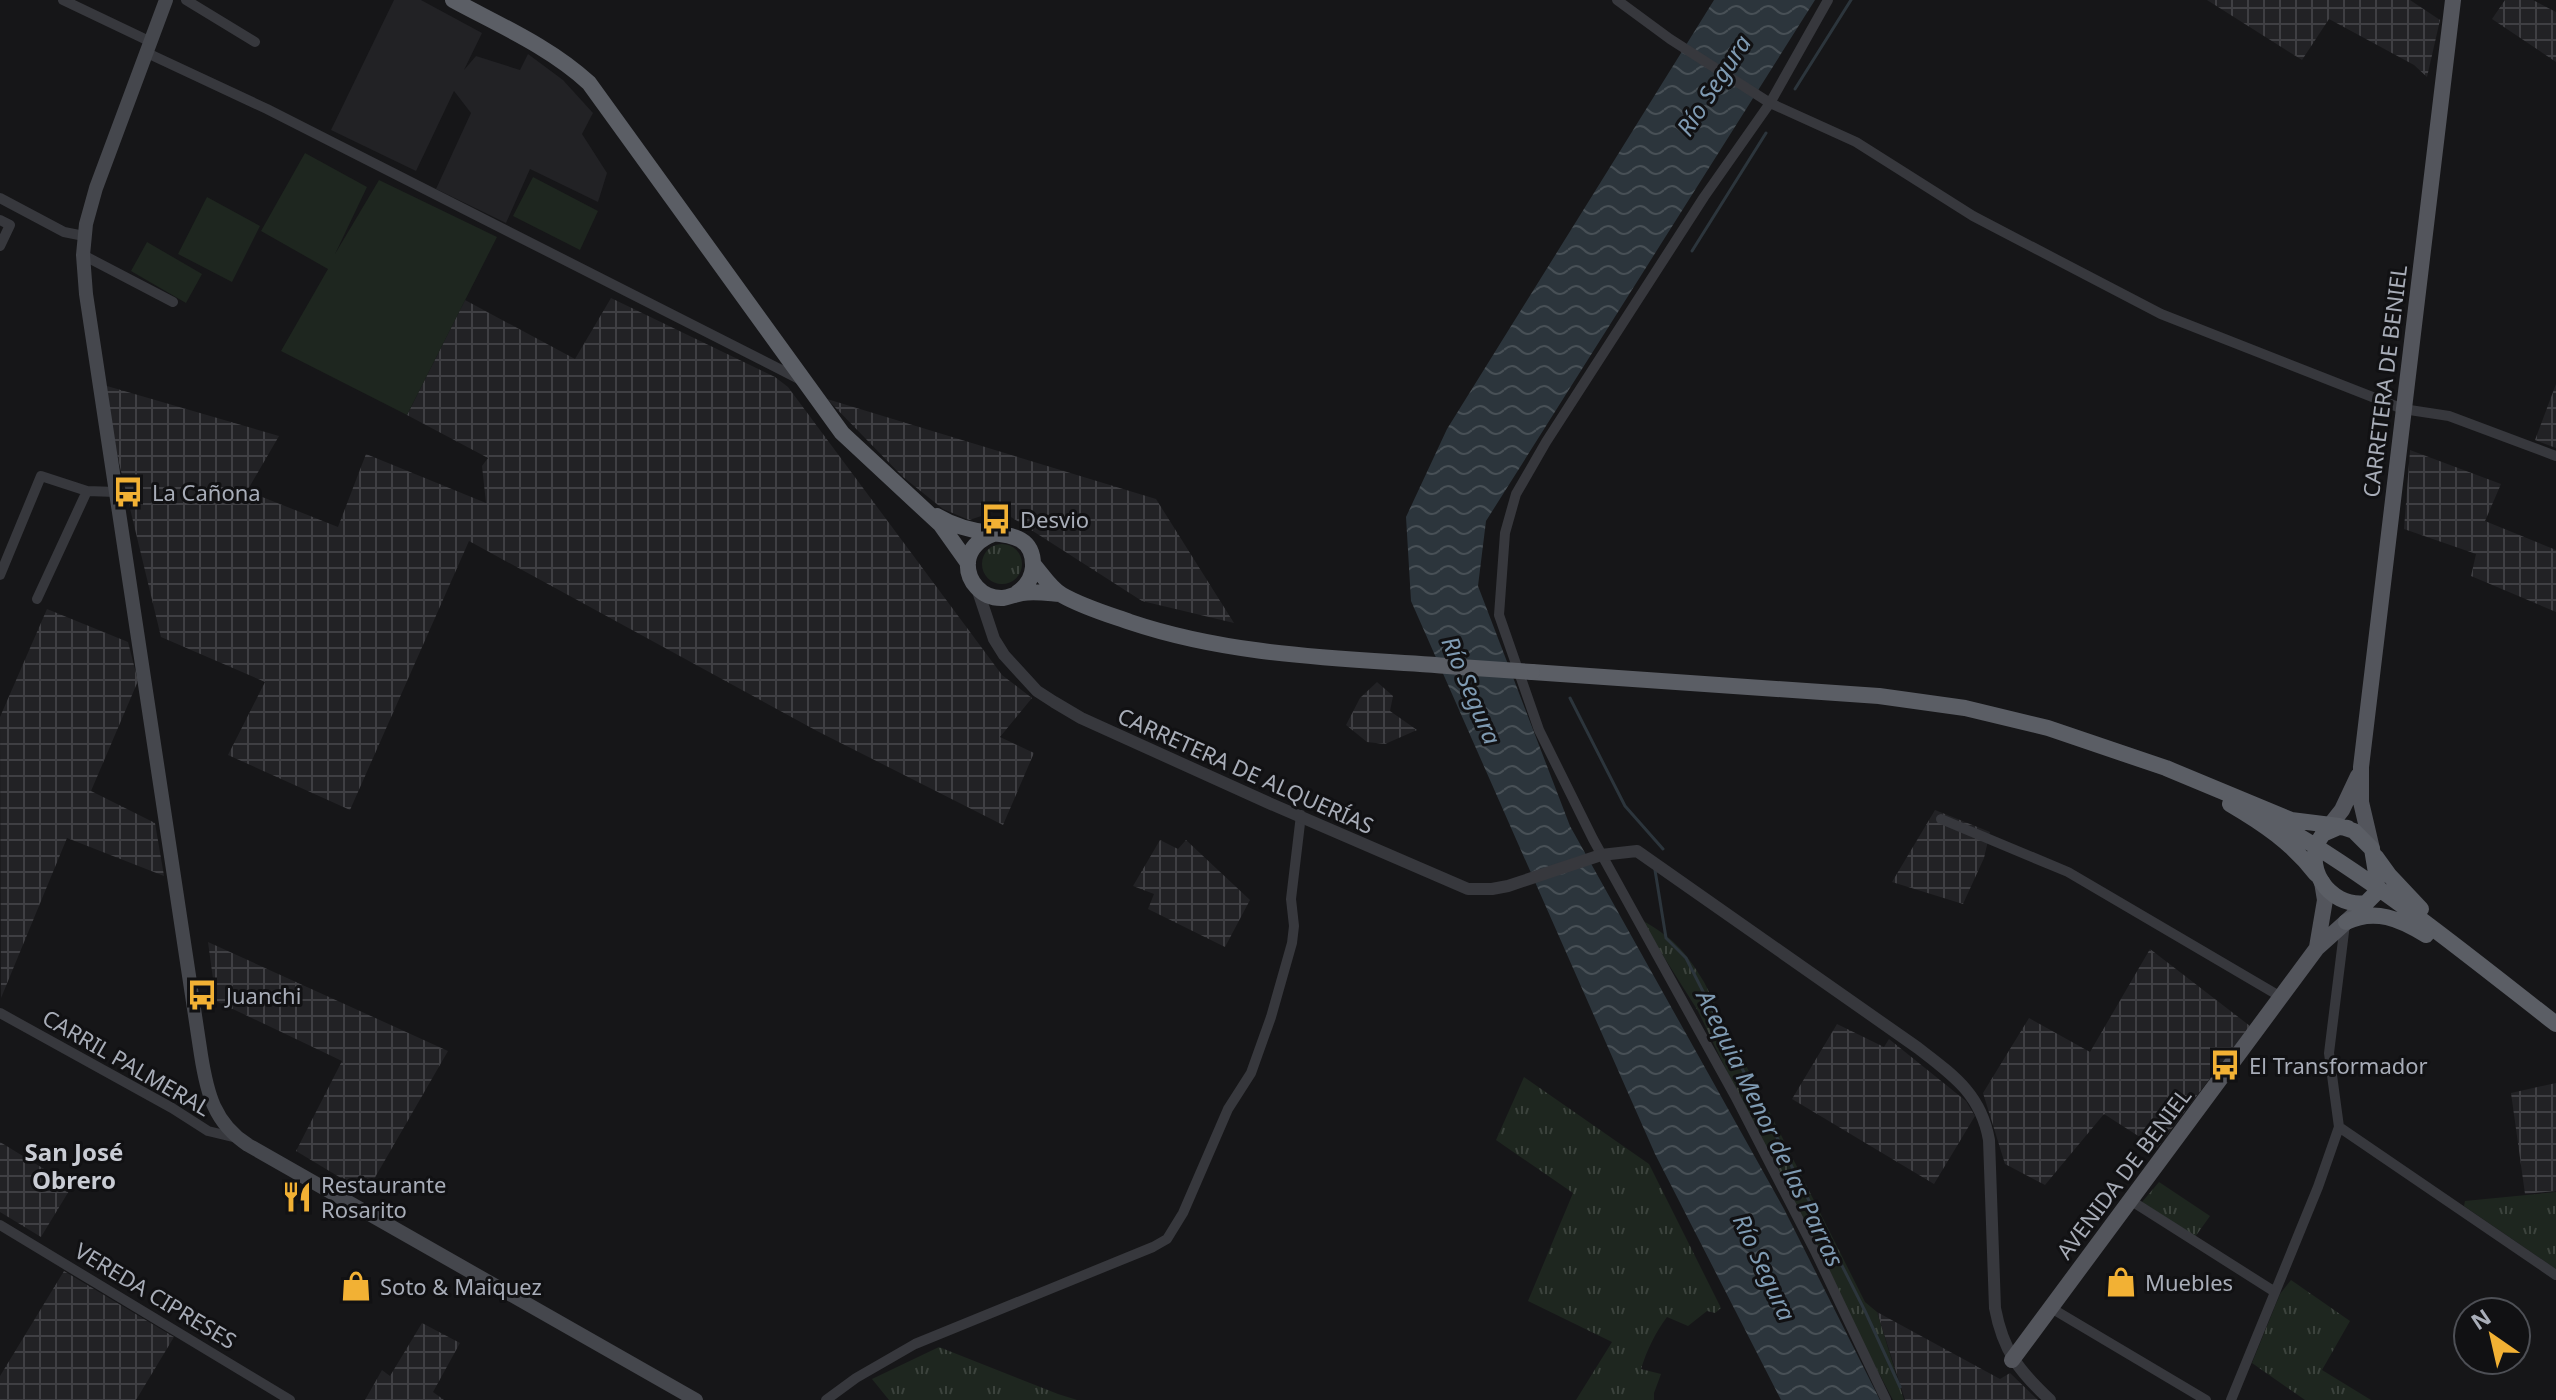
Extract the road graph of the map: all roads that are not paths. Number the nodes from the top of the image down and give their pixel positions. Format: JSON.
{"nodes":[{"id":1,"x":63,"y":0,"type":"edge"},
{"id":2,"x":166,"y":0,"type":"edge"},
{"id":3,"x":186,"y":0,"type":"edge"},
{"id":4,"x":453,"y":0,"type":"edge"},
{"id":5,"x":1617,"y":0,"type":"edge"},
{"id":6,"x":1828,"y":0,"type":"edge"},
{"id":7,"x":2453,"y":0,"type":"edge"},
{"id":8,"x":255,"y":42,"type":"dead end"},
{"id":9,"x":147,"y":46,"type":"junction"},
{"id":10,"x":1770,"y":103,"type":"junction"},
{"id":11,"x":3,"y":204,"type":"edge"},
{"id":12,"x":0,"y":220,"type":"edge"},
{"id":13,"x":84,"y":236,"type":"junction"},
{"id":14,"x":0,"y":246,"type":"edge"},
{"id":15,"x":83,"y":255,"type":"junction"},
{"id":16,"x":173,"y":302,"type":"dead end"},
{"id":17,"x":806,"y":383,"type":"junction"},
{"id":18,"x":2403,"y":409,"type":"junction"},
{"id":19,"x":2556,"y":456,"type":"edge"},
{"id":20,"x":87,"y":491,"type":"junction"},
{"id":21,"x":116,"y":492,"type":"junction"},
{"id":22,"x":915,"y":502,"type":"junction"},
{"id":23,"x":993,"y":534,"type":"junction"},
{"id":24,"x":968,"y":563,"type":"junction"},
{"id":25,"x":1033,"y":564,"type":"junction"},
{"id":26,"x":0,"y":575,"type":"edge"},
{"id":27,"x":977,"y":588,"type":"junction"},
{"id":28,"x":1060,"y":594,"type":"junction"},
{"id":29,"x":1012,"y":595,"type":"junction"},
{"id":30,"x":37,"y":599,"type":"dead end"},
{"id":31,"x":988,"y":626,"type":"junction"},
{"id":32,"x":2361,"y":767,"type":"junction"},
{"id":33,"x":2181,"y":774,"type":"junction"},
{"id":34,"x":2342,"y":810,"type":"joint"},
{"id":35,"x":1301,"y":815,"type":"junction"},
{"id":36,"x":1941,"y":819,"type":"dead end"},
{"id":37,"x":2327,"y":831,"type":"junction"},
{"id":38,"x":2372,"y":849,"type":"junction"},
{"id":39,"x":1601,"y":855,"type":"junction"},
{"id":40,"x":2322,"y":882,"type":"junction"},
{"id":41,"x":2377,"y":886,"type":"junction"},
{"id":42,"x":2366,"y":909,"type":"junction"},
{"id":43,"x":2346,"y":922,"type":"junction"},
{"id":44,"x":2317,"y":948,"type":"junction"},
{"id":45,"x":2496,"y":977,"type":"junction"},
{"id":46,"x":2281,"y":997,"type":"junction"},
{"id":47,"x":0,"y":1013,"type":"edge"},
{"id":48,"x":2556,"y":1024,"type":"edge"},
{"id":49,"x":2339,"y":1127,"type":"junction"},
{"id":50,"x":237,"y":1138,"type":"junction"},
{"id":51,"x":2130,"y":1200,"type":"junction"},
{"id":52,"x":0,"y":1225,"type":"edge"},
{"id":53,"x":2556,"y":1275,"type":"edge"},
{"id":54,"x":2275,"y":1292,"type":"junction"},
{"id":55,"x":2051,"y":1308,"type":"junction"},
{"id":56,"x":2012,"y":1360,"type":"junction"},
{"id":57,"x":856,"y":1378,"type":"junction"},
{"id":58,"x":290,"y":1400,"type":"edge"},
{"id":59,"x":696,"y":1400,"type":"edge"},
{"id":60,"x":826,"y":1400,"type":"edge"},
{"id":61,"x":835,"y":1400,"type":"edge"},
{"id":62,"x":1886,"y":1400,"type":"edge"},
{"id":63,"x":2050,"y":1400,"type":"edge"},
{"id":64,"x":2206,"y":1400,"type":"edge"},
{"id":65,"x":2231,"y":1400,"type":"edge"}],
"edges":[{"from":1,"to":9,"type":"street"},
{"from":2,"to":9,"type":"main road"},
{"from":3,"to":8,"type":"street"},
{"from":4,"to":17,"type":"highway"},
{"from":5,"to":10,"type":"street"},
{"from":6,"to":10,"type":"street"},
{"from":7,"to":18,"type":"main road","name":"CARRETERA DE BENIEL"},
{"from":9,"to":13,"type":"main road"},
{"from":9,"to":17,"type":"street"},
{"from":10,"to":18,"type":"street"},
{"from":10,"to":39,"type":"street"},
{"from":11,"to":13,"type":"street"},
{"from":12,"to":14,"type":"street"},
{"from":13,"to":15,"type":"main road"},
{"from":15,"to":16,"type":"street"},
{"from":15,"to":21,"type":"main road"},
{"from":17,"to":22,"type":"highway"},
{"from":18,"to":19,"type":"street"},
{"from":18,"to":32,"type":"main road","name":"CARRETERA DE BENIEL"},
{"from":20,"to":21,"type":"street"},
{"from":20,"to":26,"type":"street"},
{"from":20,"to":30,"type":"street"},
{"from":21,"to":50,"type":"main road"},
{"from":22,"to":23,"type":"highway"},
{"from":22,"to":24,"type":"highway"},
{"from":23,"to":24,"type":"highway"},
{"from":23,"to":25,"type":"highway"},
{"from":24,"to":27,"type":"highway"},
{"from":25,"to":28,"type":"highway"},
{"from":25,"to":29,"type":"highway"},
{"from":27,"to":29,"type":"highway"},
{"from":27,"to":31,"type":"street","name":"CARRETERA DE ALQUERÍAS"},
{"from":28,"to":29,"type":"highway"},
{"from":28,"to":33,"type":"highway","bridge":true},
{"from":29,"to":31,"type":"street"},
{"from":31,"to":35,"type":"street","name":"CARRETERA DE ALQUERÍAS"},
{"from":32,"to":34,"type":"main road"},
{"from":32,"to":38,"type":"main road"},
{"from":33,"to":37,"type":"highway"},
{"from":33,"to":40,"type":"highway"},
{"from":34,"to":37,"type":"highway"},
{"from":35,"to":39,"type":"street","name":"CARRETERA DE ALQUERÍAS"},
{"from":35,"to":57,"type":"street"},
{"from":36,"to":46,"type":"street"},
{"from":37,"to":38,"type":"highway"},
{"from":37,"to":40,"type":"highway"},
{"from":37,"to":41,"type":"highway"},
{"from":38,"to":41,"type":"highway"},
{"from":38,"to":45,"type":"highway"},
{"from":39,"to":56,"type":"street","name":"CARRETERA DE ALQUERÍAS"},
{"from":39,"to":62,"type":"street"},
{"from":40,"to":42,"type":"highway"},
{"from":40,"to":44,"type":"main road"},
{"from":41,"to":42,"type":"highway"},
{"from":41,"to":45,"type":"highway"},
{"from":42,"to":43,"type":"highway"},
{"from":42,"to":45,"type":"highway"},
{"from":43,"to":44,"type":"main road","name":"AVENIDA DE BENIEL"},
{"from":43,"to":49,"type":"street"},
{"from":44,"to":46,"type":"main road","name":"AVENIDA DE BENIEL"},
{"from":45,"to":48,"type":"highway"},
{"from":46,"to":51,"type":"main road","name":"AVENIDA DE BENIEL"},
{"from":47,"to":50,"type":"street","name":"CARRIL PALMERAL"},
{"from":49,"to":53,"type":"street"},
{"from":49,"to":54,"type":"street"},
{"from":50,"to":59,"type":"main road"},
{"from":51,"to":54,"type":"street"},
{"from":51,"to":55,"type":"main road","name":"AVENIDA DE BENIEL"},
{"from":52,"to":58,"type":"street","name":"VEREDA CIPRESES"},
{"from":54,"to":65,"type":"street"},
{"from":55,"to":56,"type":"main road","name":"AVENIDA DE BENIEL"},
{"from":55,"to":64,"type":"street"},
{"from":56,"to":63,"type":"street"},
{"from":57,"to":60,"type":"street"},
{"from":57,"to":61,"type":"street"}]}
